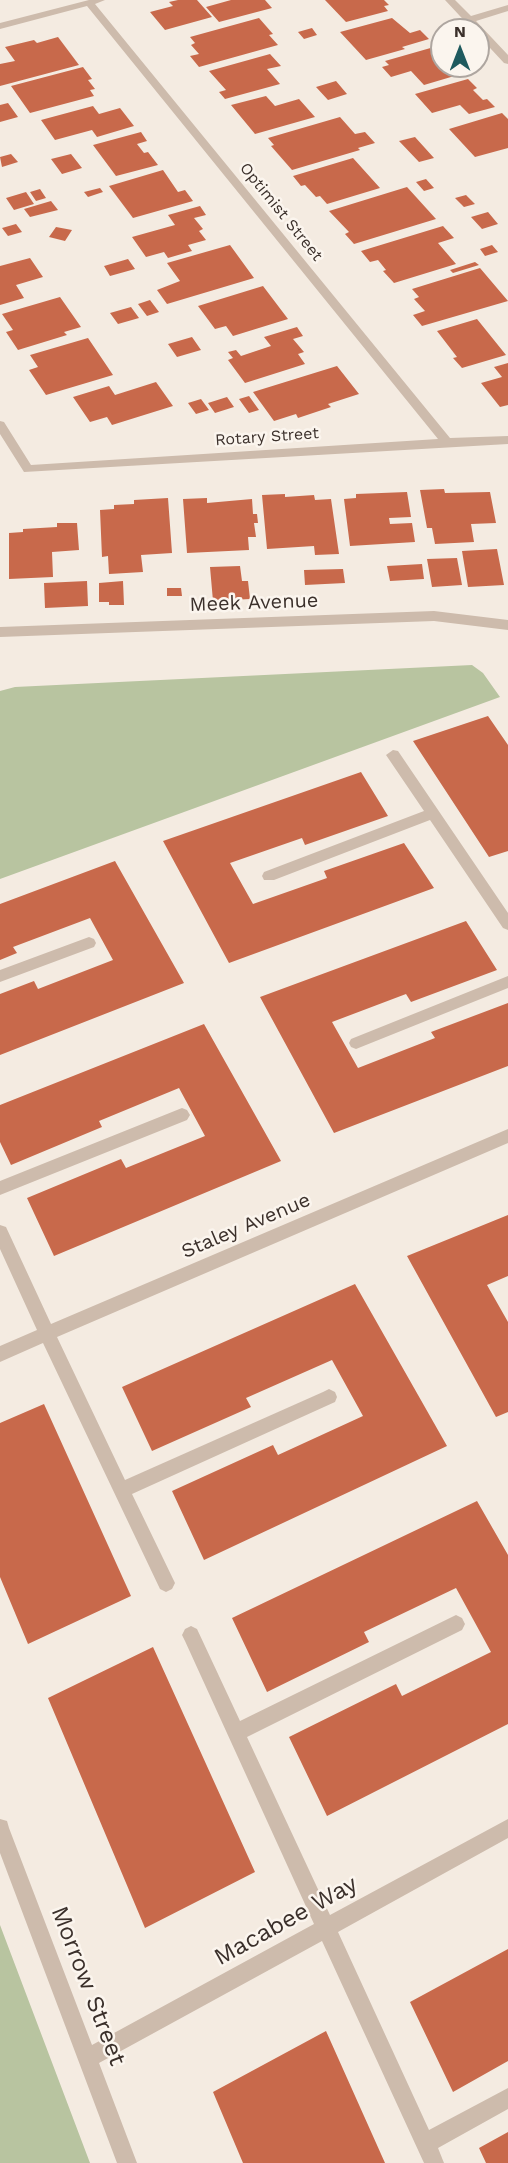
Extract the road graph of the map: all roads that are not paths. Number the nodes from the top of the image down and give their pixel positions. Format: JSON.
{"nodes":[{"id":1,"x":450,"y":0,"type":"edge"},
{"id":2,"x":95,"y":2,"type":"edge"},
{"id":3,"x":508,"y":8,"type":"edge"},
{"id":4,"x":467,"y":18,"type":"edge"},
{"id":5,"x":476,"y":18,"type":"edge"},
{"id":6,"x":0,"y":26,"type":"edge"},
{"id":7,"x":490,"y":42,"type":"edge"},
{"id":8,"x":508,"y":61,"type":"edge"},
{"id":9,"x":0,"y":425,"type":"edge"},
{"id":10,"x":508,"y":440,"type":"edge"},
{"id":11,"x":447,"y":442,"type":"junction"},
{"id":12,"x":503,"y":625,"type":"edge"},
{"id":13,"x":0,"y":632,"type":"edge"},
{"id":14,"x":508,"y":640,"type":"edge"},
{"id":15,"x":393,"y":755,"type":"dead end"},
{"id":16,"x":432,"y":814,"type":"junction"},
{"id":17,"x":269,"y":876,"type":"dead end"},
{"id":18,"x":508,"y":924,"type":"edge"},
{"id":19,"x":89,"y":943,"type":"dead end"},
{"id":20,"x":0,"y":976,"type":"edge"},
{"id":21,"x":508,"y":982,"type":"edge"},
{"id":22,"x":356,"y":1043,"type":"dead end"},
{"id":23,"x":182,"y":1115,"type":"dead end"},
{"id":24,"x":508,"y":1136,"type":"edge"},
{"id":25,"x":0,"y":1188,"type":"edge"},
{"id":26,"x":0,"y":1232,"type":"edge"},
{"id":27,"x":47,"y":1334,"type":"junction"},
{"id":28,"x":0,"y":1354,"type":"edge"},
{"id":29,"x":329,"y":1397,"type":"dead end"},
{"id":30,"x":121,"y":1490,"type":"junction"},
{"id":31,"x":166,"y":1583,"type":"dead end"},
{"id":32,"x":456,"y":1623,"type":"dead end"},
{"id":33,"x":191,"y":1635,"type":"dead end"},
{"id":34,"x":236,"y":1733,"type":"junction"},
{"id":35,"x":0,"y":1828,"type":"edge"},
{"id":36,"x":508,"y":1828,"type":"edge"},
{"id":37,"x":325,"y":1928,"type":"junction"},
{"id":38,"x":88,"y":2058,"type":"junction"},
{"id":39,"x":508,"y":2098,"type":"edge"},
{"id":40,"x":425,"y":2144,"type":"junction"},
{"id":41,"x":127,"y":2163,"type":"edge"},
{"id":42,"x":434,"y":2163,"type":"edge"}],
"edges":[{"from":1,"to":4,"type":"street"},
{"from":2,"to":6,"type":"street"},
{"from":2,"to":11,"type":"street","name":"Optimist Street"},
{"from":3,"to":5,"type":"street"},
{"from":7,"to":8,"type":"street"},
{"from":9,"to":11,"type":"street","name":"Rotary Street"},
{"from":10,"to":11,"type":"street","name":"Rotary Street"},
{"from":12,"to":13,"type":"street","name":"Meek Avenue"},
{"from":12,"to":14,"type":"street"},
{"from":15,"to":16,"type":"street"},
{"from":16,"to":17,"type":"street"},
{"from":16,"to":18,"type":"street"},
{"from":19,"to":20,"type":"street"},
{"from":21,"to":22,"type":"street"},
{"from":23,"to":25,"type":"street"},
{"from":24,"to":27,"type":"street","name":"Staley Avenue"},
{"from":26,"to":27,"type":"street"},
{"from":27,"to":28,"type":"street","name":"Staley Avenue"},
{"from":27,"to":30,"type":"street"},
{"from":29,"to":30,"type":"street"},
{"from":30,"to":31,"type":"street"},
{"from":32,"to":34,"type":"street"},
{"from":33,"to":34,"type":"street"},
{"from":34,"to":37,"type":"street"},
{"from":35,"to":38,"type":"street","name":"Morrow Street"},
{"from":36,"to":37,"type":"street","name":"Macabee Way"},
{"from":37,"to":38,"type":"street","name":"Macabee Way"},
{"from":37,"to":40,"type":"street"},
{"from":38,"to":41,"type":"street","name":"Morrow Street"},
{"from":39,"to":40,"type":"street"},
{"from":40,"to":42,"type":"street"}]}
